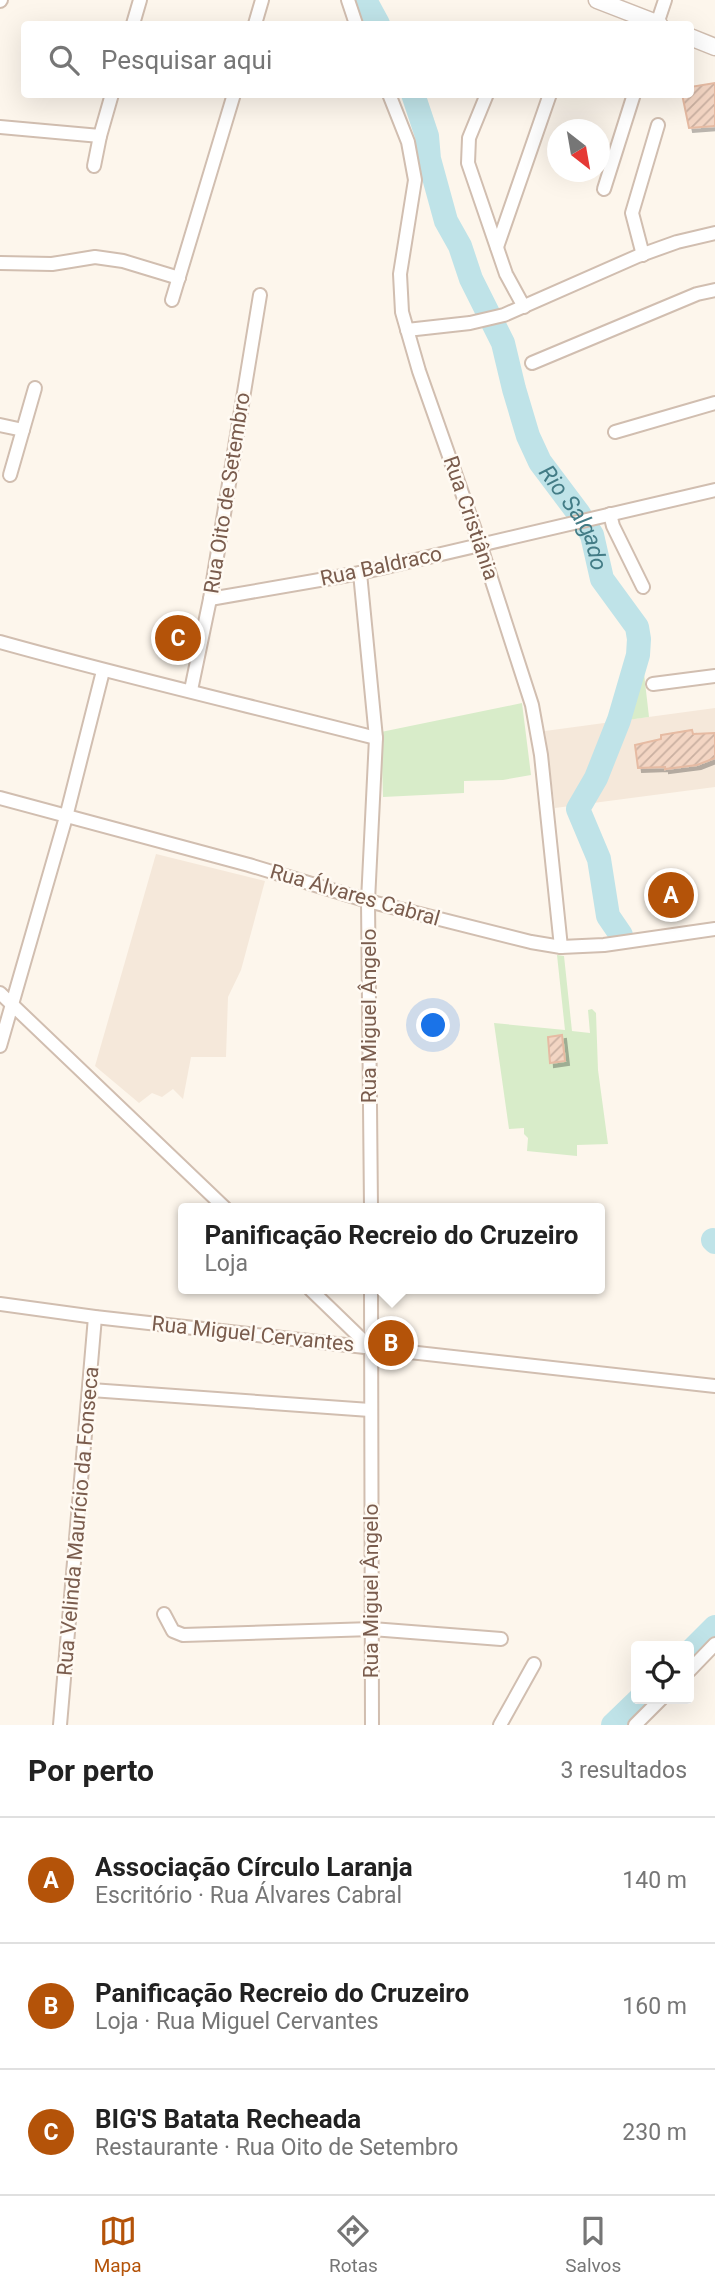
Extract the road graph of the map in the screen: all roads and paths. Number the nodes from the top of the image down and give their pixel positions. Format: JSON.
{"nodes":[{"id":1,"x":141,"y":0,"type":"edge"},
{"id":2,"x":262,"y":0,"type":"edge"},
{"id":3,"x":348,"y":0,"type":"edge"},
{"id":4,"x":597,"y":0,"type":"edge"},
{"id":5,"x":665,"y":0,"type":"edge"},
{"id":6,"x":134,"y":21,"type":"edge"},
{"id":7,"x":255,"y":21,"type":"edge"},
{"id":8,"x":355,"y":21,"type":"edge"},
{"id":9,"x":650,"y":21,"type":"edge"},
{"id":10,"x":659,"y":21,"type":"edge"},
{"id":11,"x":694,"y":38,"type":"edge"},
{"id":12,"x":715,"y":47,"type":"edge"},
{"id":13,"x":111,"y":98,"type":"edge"},
{"id":14,"x":233,"y":98,"type":"edge"},
{"id":15,"x":390,"y":98,"type":"edge"},
{"id":16,"x":485,"y":98,"type":"edge"},
{"id":17,"x":549,"y":98,"type":"edge"},
{"id":18,"x":633,"y":98,"type":"edge"},
{"id":19,"x":658,"y":125,"type":"dead end"},
{"id":20,"x":0,"y":127,"type":"edge"},
{"id":21,"x":100,"y":136,"type":"junction"},
{"id":22,"x":94,"y":166,"type":"dead end"},
{"id":23,"x":604,"y":189,"type":"dead end"},
{"id":24,"x":715,"y":233,"type":"edge"},
{"id":25,"x":497,"y":247,"type":"junction"},
{"id":26,"x":643,"y":255,"type":"junction"},
{"id":27,"x":0,"y":263,"type":"edge"},
{"id":28,"x":179,"y":278,"type":"junction"},
{"id":29,"x":715,"y":290,"type":"edge"},
{"id":30,"x":260,"y":295,"type":"dead end"},
{"id":31,"x":172,"y":300,"type":"dead end"},
{"id":32,"x":524,"y":307,"type":"junction"},
{"id":33,"x":407,"y":330,"type":"junction"},
{"id":34,"x":532,"y":363,"type":"dead end"},
{"id":35,"x":35,"y":388,"type":"dead end"},
{"id":36,"x":715,"y":403,"type":"edge"},
{"id":37,"x":0,"y":425,"type":"edge"},
{"id":38,"x":23,"y":430,"type":"junction"},
{"id":39,"x":615,"y":432,"type":"dead end"},
{"id":40,"x":10,"y":475,"type":"dead end"},
{"id":41,"x":715,"y":490,"type":"edge"},
{"id":42,"x":607,"y":514,"type":"junction"},
{"id":43,"x":480,"y":544,"type":"junction"},
{"id":44,"x":360,"y":573,"type":"junction"},
{"id":45,"x":643,"y":587,"type":"dead end"},
{"id":46,"x":210,"y":599,"type":"junction"},
{"id":47,"x":0,"y":642,"type":"edge"},
{"id":48,"x":103,"y":671,"type":"junction"},
{"id":49,"x":715,"y":676,"type":"edge"},
{"id":50,"x":653,"y":684,"type":"dead end"},
{"id":51,"x":191,"y":690,"type":"junction"},
{"id":52,"x":376,"y":738,"type":"junction"},
{"id":53,"x":0,"y":798,"type":"edge"},
{"id":54,"x":66,"y":817,"type":"junction"},
{"id":55,"x":368,"y":901,"type":"junction"},
{"id":56,"x":715,"y":929,"type":"edge"},
{"id":57,"x":561,"y":947,"type":"junction"},
{"id":58,"x":0,"y":993,"type":"edge"},
{"id":59,"x":12,"y":1005,"type":"junction"},
{"id":60,"x":0,"y":1046,"type":"edge"},
{"id":61,"x":220,"y":1203,"type":"edge"},
{"id":62,"x":371,"y":1203,"type":"edge"},
{"id":63,"x":315,"y":1294,"type":"edge"},
{"id":64,"x":371,"y":1294,"type":"edge"},
{"id":65,"x":0,"y":1304,"type":"edge"},
{"id":66,"x":95,"y":1317,"type":"junction"},
{"id":67,"x":372,"y":1348,"type":"junction"},
{"id":68,"x":715,"y":1386,"type":"edge"},
{"id":69,"x":91,"y":1390,"type":"junction"},
{"id":70,"x":370,"y":1410,"type":"junction"},
{"id":71,"x":164,"y":1614,"type":"dead end"},
{"id":72,"x":372,"y":1629,"type":"junction"},
{"id":73,"x":501,"y":1639,"type":"dead end"},
{"id":74,"x":715,"y":1644,"type":"edge"},
{"id":75,"x":534,"y":1664,"type":"dead end"},
{"id":76,"x":694,"y":1666,"type":"edge"},
{"id":77,"x":656,"y":1704,"type":"edge"},
{"id":78,"x":60,"y":1725,"type":"edge"},
{"id":79,"x":372,"y":1725,"type":"edge"},
{"id":80,"x":500,"y":1725,"type":"edge"},
{"id":81,"x":635,"y":1725,"type":"edge"}],
"edges":[{"from":1,"to":6,"type":"street"},
{"from":2,"to":7,"type":"street"},
{"from":3,"to":8,"type":"street"},
{"from":4,"to":9,"type":"street"},
{"from":5,"to":10,"type":"street"},
{"from":11,"to":12,"type":"street"},
{"from":13,"to":21,"type":"street"},
{"from":14,"to":28,"type":"street"},
{"from":15,"to":33,"type":"street","name":"Rua Cristiânia"},
{"from":16,"to":25,"type":"street"},
{"from":17,"to":25,"type":"street"},
{"from":18,"to":23,"type":"street"},
{"from":19,"to":26,"type":"street"},
{"from":20,"to":21,"type":"street"},
{"from":21,"to":22,"type":"street"},
{"from":24,"to":26,"type":"street"},
{"from":25,"to":32,"type":"street"},
{"from":26,"to":32,"type":"street"},
{"from":27,"to":28,"type":"street"},
{"from":28,"to":31,"type":"street"},
{"from":29,"to":34,"type":"street"},
{"from":30,"to":46,"type":"street","name":"Rua Oito de Setembro"},
{"from":32,"to":33,"type":"street"},
{"from":33,"to":43,"type":"street","name":"Rua Cristiânia"},
{"from":35,"to":38,"type":"street"},
{"from":36,"to":39,"type":"street"},
{"from":37,"to":38,"type":"street"},
{"from":38,"to":40,"type":"street"},
{"from":41,"to":42,"type":"street","name":"Rua Baldraco"},
{"from":42,"to":43,"type":"street","name":"Rua Baldraco"},
{"from":42,"to":45,"type":"street"},
{"from":43,"to":44,"type":"street","name":"Rua Baldraco"},
{"from":43,"to":57,"type":"street","name":"Rua Cristiânia"},
{"from":44,"to":46,"type":"street","name":"Rua Baldraco"},
{"from":44,"to":52,"type":"street","name":"Rua Miguel Ângelo"},
{"from":46,"to":51,"type":"street","name":"Rua Oito de Setembro"},
{"from":47,"to":48,"type":"street"},
{"from":48,"to":51,"type":"street"},
{"from":48,"to":54,"type":"street"},
{"from":49,"to":50,"type":"street"},
{"from":51,"to":52,"type":"street"},
{"from":52,"to":55,"type":"street","name":"Rua Miguel Ângelo"},
{"from":53,"to":54,"type":"street","name":"Rua Álvares Cabral"},
{"from":54,"to":55,"type":"street","name":"Rua Álvares Cabral"},
{"from":54,"to":59,"type":"street"},
{"from":55,"to":57,"type":"street","name":"Rua Álvares Cabral"},
{"from":55,"to":62,"type":"street","name":"Rua Miguel Ângelo"},
{"from":56,"to":57,"type":"street","name":"Rua Álvares Cabral"},
{"from":58,"to":59,"type":"street"},
{"from":59,"to":60,"type":"street"},
{"from":59,"to":61,"type":"street"},
{"from":63,"to":67,"type":"street"},
{"from":64,"to":67,"type":"street","name":"Rua Miguel Ângelo"},
{"from":65,"to":66,"type":"street","name":"Rua Miguel Cervantes"},
{"from":66,"to":67,"type":"street","name":"Rua Miguel Cervantes"},
{"from":66,"to":69,"type":"street","name":"Rua Velinda Maurício da Fonseca"},
{"from":67,"to":68,"type":"street","name":"Rua Miguel Cervantes"},
{"from":67,"to":70,"type":"street","name":"Rua Miguel Ângelo"},
{"from":69,"to":70,"type":"street"},
{"from":69,"to":78,"type":"street","name":"Rua Velinda Maurício da Fonseca"},
{"from":70,"to":72,"type":"street","name":"Rua Miguel Ângelo"},
{"from":71,"to":72,"type":"street"},
{"from":72,"to":73,"type":"street"},
{"from":72,"to":79,"type":"street","name":"Rua Miguel Ângelo"},
{"from":74,"to":76,"type":"street"},
{"from":75,"to":80,"type":"street"},
{"from":77,"to":81,"type":"street"}]}
